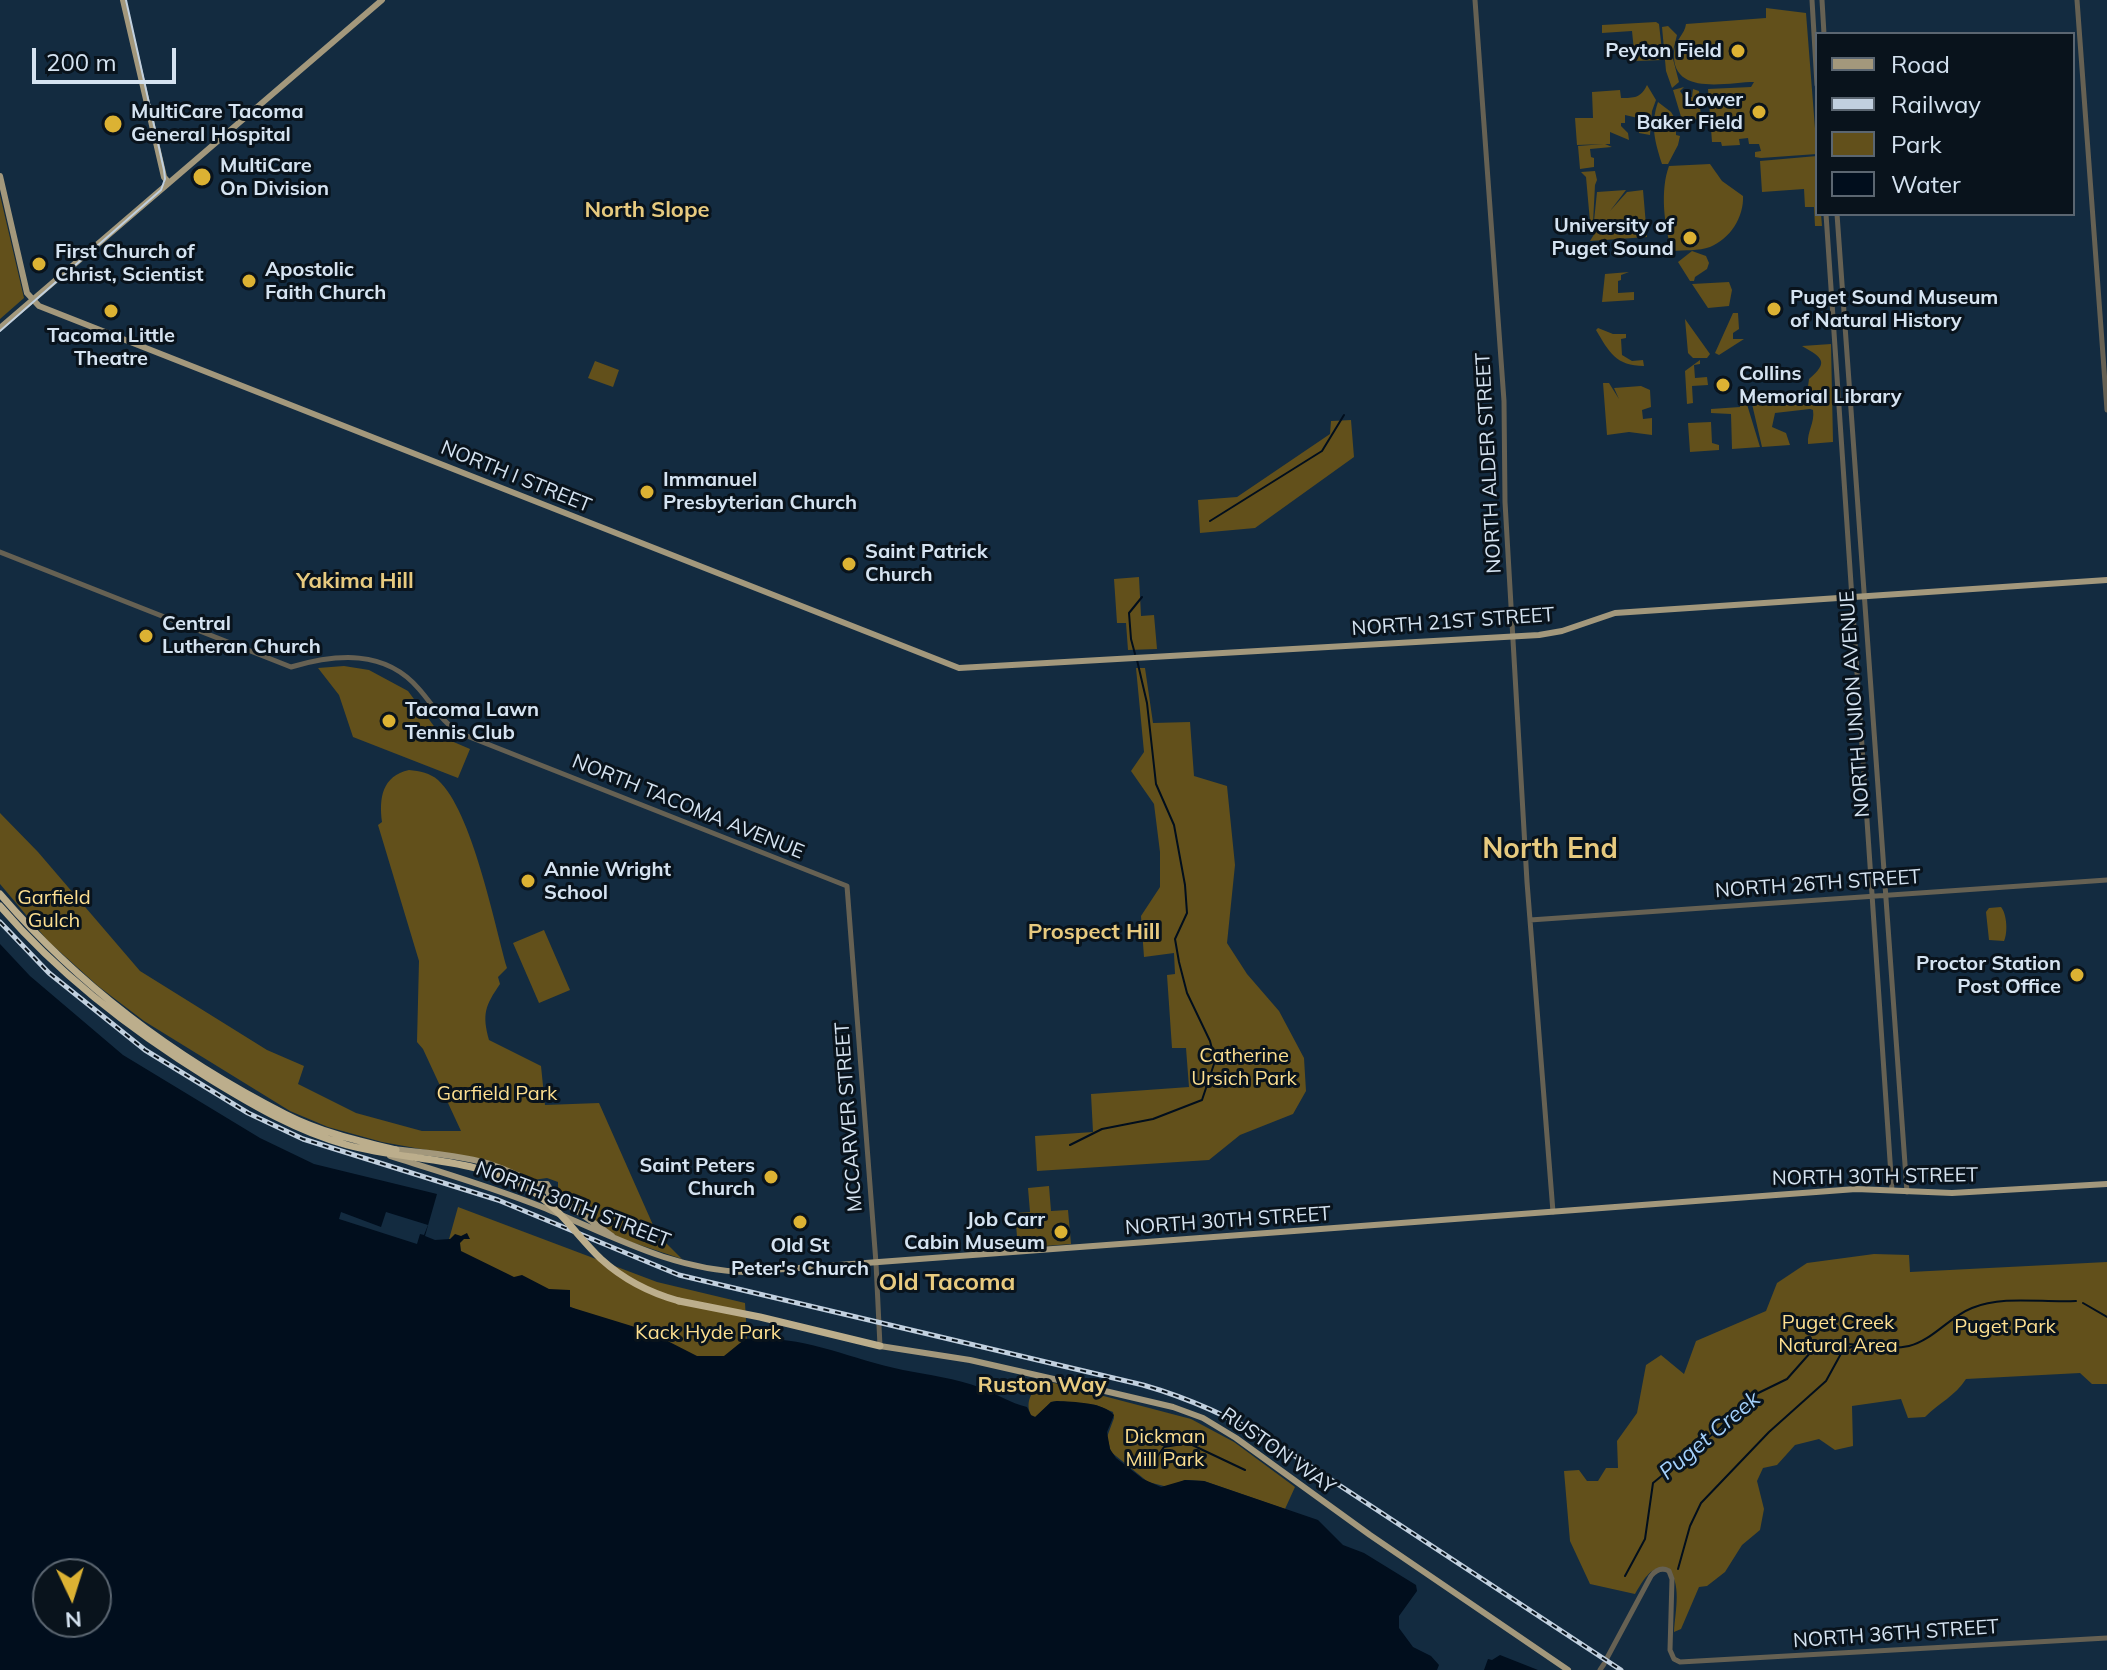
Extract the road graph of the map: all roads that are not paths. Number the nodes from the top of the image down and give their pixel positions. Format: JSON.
{"nodes":[{"id":1,"x":123,"y":0,"type":"edge"},
{"id":2,"x":382,"y":0,"type":"edge"},
{"id":3,"x":1475,"y":0,"type":"edge"},
{"id":4,"x":1812,"y":0,"type":"edge"},
{"id":5,"x":1822,"y":0,"type":"edge"},
{"id":6,"x":2077,"y":0,"type":"edge"},
{"id":7,"x":1824,"y":32,"type":"edge"},
{"id":8,"x":1815,"y":51,"type":"edge"},
{"id":9,"x":0,"y":176,"type":"edge"},
{"id":10,"x":169,"y":183,"type":"junction"},
{"id":11,"x":1826,"y":216,"type":"edge"},
{"id":12,"x":1837,"y":216,"type":"edge"},
{"id":13,"x":33,"y":300,"type":"junction"},
{"id":14,"x":0,"y":328,"type":"edge"},
{"id":15,"x":2107,"y":410,"type":"edge"},
{"id":16,"x":0,"y":552,"type":"edge"},
{"id":17,"x":2107,"y":580,"type":"edge"},
{"id":18,"x":1864,"y":598,"type":"junction"},
{"id":19,"x":1851,"y":599,"type":"junction"},
{"id":20,"x":1513,"y":636,"type":"junction"},
{"id":21,"x":991,"y":668,"type":"joint"},
{"id":22,"x":2107,"y":880,"type":"edge"},
{"id":23,"x":847,"y":886,"type":"joint"},
{"id":24,"x":0,"y":894,"type":"edge"},
{"id":25,"x":1872,"y":896,"type":"junction"},
{"id":26,"x":1885,"y":896,"type":"junction"},
{"id":27,"x":0,"y":906,"type":"edge"},
{"id":28,"x":1530,"y":920,"type":"junction"},
{"id":29,"x":393,"y":1149,"type":"junction"},
{"id":30,"x":371,"y":1150,"type":"junction"},
{"id":31,"x":441,"y":1161,"type":"junction"},
{"id":32,"x":2107,"y":1184,"type":"edge"},
{"id":33,"x":534,"y":1188,"type":"junction"},
{"id":34,"x":1892,"y":1190,"type":"junction"},
{"id":35,"x":502,"y":1192,"type":"junction"},
{"id":36,"x":1907,"y":1192,"type":"junction"},
{"id":37,"x":549,"y":1194,"type":"junction"},
{"id":38,"x":1553,"y":1212,"type":"junction"},
{"id":39,"x":618,"y":1240,"type":"junction"},
{"id":40,"x":876,"y":1263,"type":"junction"},
{"id":41,"x":880,"y":1346,"type":"junction"},
{"id":42,"x":2107,"y":1638,"type":"edge"},
{"id":43,"x":1604,"y":1664,"type":"edge"},
{"id":44,"x":1568,"y":1670,"type":"edge"}],
"edges":[{"from":1,"to":10,"type":"main road"},
{"from":2,"to":10,"type":"main road"},
{"from":3,"to":20,"type":"street","name":"NORTH ALDER STREET"},
{"from":4,"to":8,"type":"street"},
{"from":5,"to":7,"type":"street"},
{"from":6,"to":15,"type":"street"},
{"from":9,"to":13,"type":"main road"},
{"from":10,"to":13,"type":"main road"},
{"from":11,"to":19,"type":"street","name":"NORTH UNION AVENUE"},
{"from":12,"to":18,"type":"street","name":"NORTH UNION AVENUE"},
{"from":13,"to":14,"type":"main road"},
{"from":13,"to":21,"type":"main road","name":"NORTH I STREET"},
{"from":16,"to":23,"type":"street","name":"NORTH TACOMA AVENUE"},
{"from":17,"to":18,"type":"main road","name":"NORTH 21ST STREET"},
{"from":18,"to":19,"type":"main road","name":"NORTH 21ST STREET"},
{"from":18,"to":26,"type":"street","name":"NORTH UNION AVENUE"},
{"from":19,"to":20,"type":"main road","name":"NORTH 21ST STREET"},
{"from":19,"to":25,"type":"street","name":"NORTH UNION AVENUE"},
{"from":20,"to":21,"type":"main road","name":"NORTH 21ST STREET"},
{"from":20,"to":28,"type":"street","name":"NORTH ALDER STREET"},
{"from":22,"to":26,"type":"street","name":"NORTH 26TH STREET"},
{"from":23,"to":40,"type":"street","name":"MCCARVER STREET"},
{"from":24,"to":29,"type":"highway"},
{"from":25,"to":26,"type":"street","name":"NORTH 26TH STREET"},
{"from":25,"to":28,"type":"street","name":"NORTH 26TH STREET"},
{"from":25,"to":34,"type":"street","name":"NORTH UNION AVENUE"},
{"from":26,"to":36,"type":"street","name":"NORTH UNION AVENUE"},
{"from":27,"to":30,"type":"highway"},
{"from":28,"to":38,"type":"street","name":"NORTH ALDER STREET"},
{"from":29,"to":31,"type":"highway"},
{"from":29,"to":33,"type":"main road"},
{"from":30,"to":31,"type":"highway"},
{"from":30,"to":35,"type":"main road","name":"NORTH 30TH STREET"},
{"from":31,"to":33,"type":"highway"},
{"from":32,"to":36,"type":"main road","name":"NORTH 30TH STREET"},
{"from":33,"to":37,"type":"main road"},
{"from":33,"to":41,"type":"highway","bridge":true},
{"from":34,"to":36,"type":"main road","name":"NORTH 30TH STREET"},
{"from":34,"to":38,"type":"main road","name":"NORTH 30TH STREET"},
{"from":35,"to":37,"type":"main road"},
{"from":35,"to":39,"type":"main road","name":"NORTH 30TH STREET"},
{"from":37,"to":39,"type":"main road"},
{"from":38,"to":40,"type":"main road","name":"NORTH 30TH STREET"},
{"from":39,"to":40,"type":"main road","name":"NORTH 30TH STREET"},
{"from":40,"to":41,"type":"street","name":"MCCARVER STREET"},
{"from":41,"to":44,"type":"main road","name":"RUSTON WAY"},
{"from":42,"to":43,"type":"street","name":"NORTH 36TH STREET"}]}
